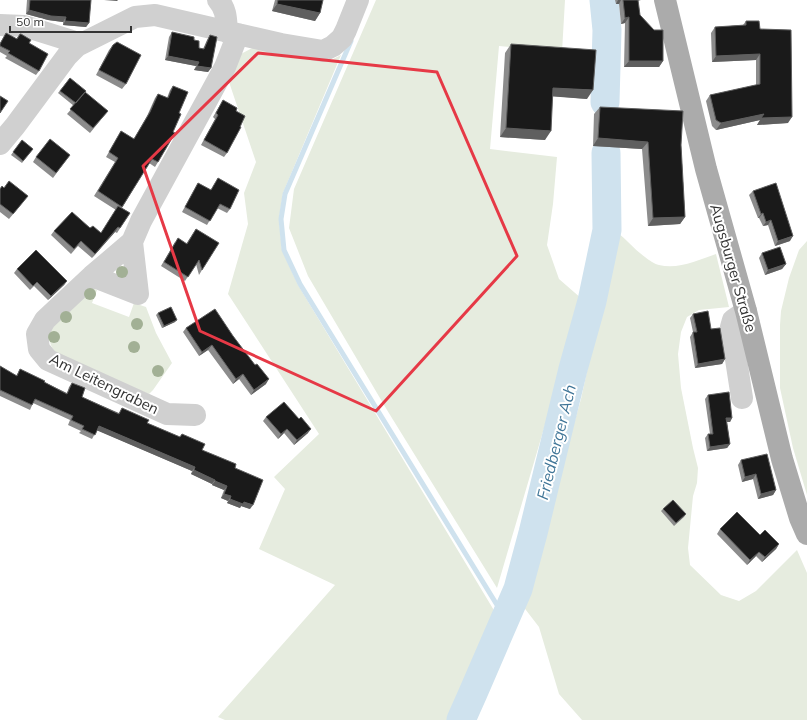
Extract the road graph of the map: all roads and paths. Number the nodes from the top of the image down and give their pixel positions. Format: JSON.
{"nodes":[{"id":1,"x":218,"y":0,"type":"edge"},
{"id":2,"x":358,"y":0,"type":"edge"},
{"id":3,"x":665,"y":0,"type":"edge"},
{"id":4,"x":149,"y":7,"type":"edge"},
{"id":5,"x":0,"y":25,"type":"edge"},
{"id":6,"x":233,"y":33,"type":"junction"},
{"id":7,"x":77,"y":46,"type":"junction"},
{"id":8,"x":0,"y":144,"type":"edge"},
{"id":9,"x":132,"y":242,"type":"junction"},
{"id":10,"x":92,"y":276,"type":"junction"},
{"id":11,"x":746,"y":311,"type":"junction"},
{"id":12,"x":742,"y":398,"type":"dead end"},
{"id":13,"x":195,"y":415,"type":"dead end"},
{"id":14,"x":807,"y":534,"type":"edge"}],
"edges":[{"from":1,"to":6,"type":"street"},
{"from":2,"to":6,"type":"street"},
{"from":3,"to":11,"type":"main road","name":"Augsburger Straße"},
{"from":4,"to":6,"type":"street"},
{"from":4,"to":7,"type":"street"},
{"from":5,"to":7,"type":"street"},
{"from":6,"to":9,"type":"street","name":"Am Leitengraben"},
{"from":7,"to":8,"type":"street"},
{"from":9,"to":10,"type":"street","name":"Am Leitengraben"},
{"from":9,"to":10,"type":"street","name":"Am Leitengraben"},
{"from":10,"to":13,"type":"street","name":"Am Leitengraben"},
{"from":11,"to":12,"type":"street"},
{"from":11,"to":14,"type":"main road","name":"Augsburger Straße"}]}
